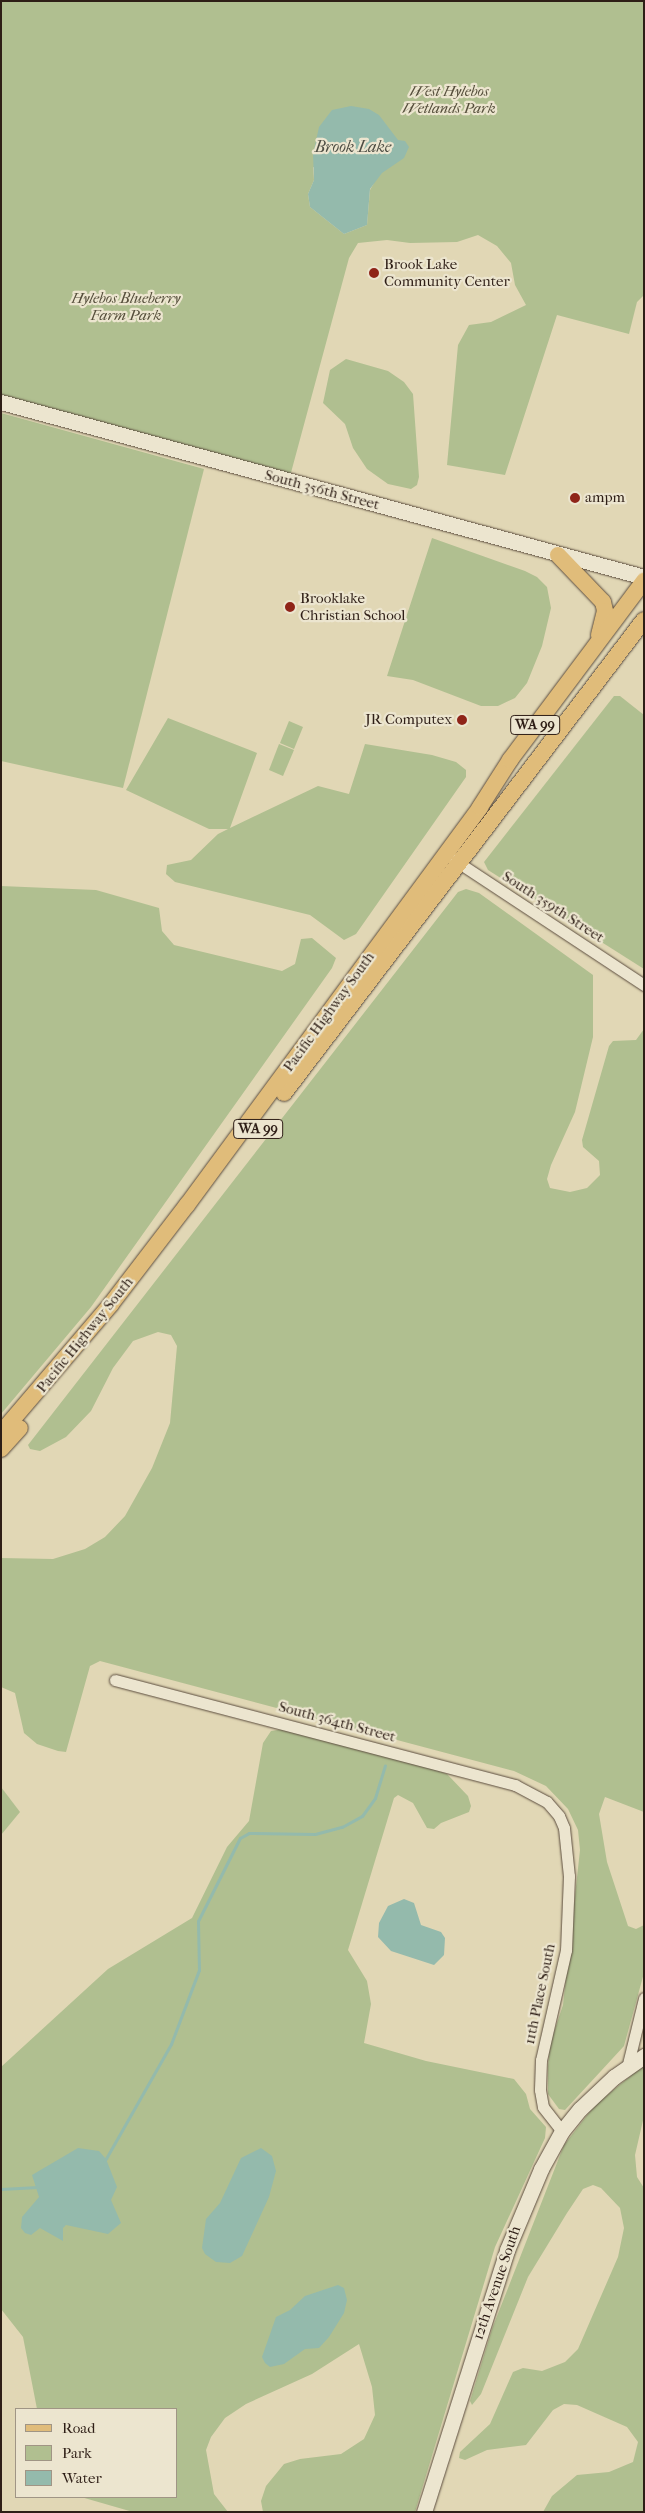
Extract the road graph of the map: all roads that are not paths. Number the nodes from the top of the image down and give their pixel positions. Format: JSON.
{"nodes":[{"id":1,"x":1,"y":402,"type":"edge"},
{"id":2,"x":558,"y":555,"type":"junction"},
{"id":3,"x":644,"y":576,"type":"edge"},
{"id":4,"x":644,"y":582,"type":"edge"},
{"id":5,"x":644,"y":620,"type":"edge"},
{"id":6,"x":595,"y":646,"type":"junction"},
{"id":7,"x":452,"y":859,"type":"junction"},
{"id":8,"x":644,"y":985,"type":"edge"},
{"id":9,"x":1,"y":1434,"type":"edge"},
{"id":10,"x":1,"y":1449,"type":"edge"},
{"id":11,"x":115,"y":1680,"type":"dead end"},
{"id":12,"x":548,"y":1802,"type":"joint"},
{"id":13,"x":644,"y":1998,"type":"edge"},
{"id":14,"x":644,"y":2056,"type":"edge"},
{"id":15,"x":627,"y":2068,"type":"junction"},
{"id":16,"x":562,"y":2132,"type":"junction"},
{"id":17,"x":424,"y":2512,"type":"edge"}],
"edges":[{"from":1,"to":2,"type":"main road","name":"South 356th Street"},
{"from":2,"to":3,"type":"main road","name":"South 356th Street"},
{"from":2,"to":6,"type":"main road"},
{"from":4,"to":6,"type":"main road","name":"Pacific Highway South","number":"WA 99"},
{"from":5,"to":7,"type":"main road","name":"Pacific Highway South","number":"WA 99"},
{"from":6,"to":7,"type":"main road","name":"Pacific Highway South","number":"WA 99"},
{"from":7,"to":8,"type":"street","name":"South 359th Street"},
{"from":7,"to":9,"type":"main road","name":"Pacific Highway South","number":"WA 99"},
{"from":7,"to":10,"type":"main road","name":"Pacific Highway South","number":"WA 99"},
{"from":11,"to":12,"type":"street","name":"South 364th Street"},
{"from":12,"to":16,"type":"street","name":"11th Place South"},
{"from":13,"to":15,"type":"street"},
{"from":14,"to":15,"type":"main road","name":"12th Avenue South"},
{"from":15,"to":16,"type":"main road","name":"12th Avenue South"},
{"from":16,"to":17,"type":"main road","name":"12th Avenue South"}]}
